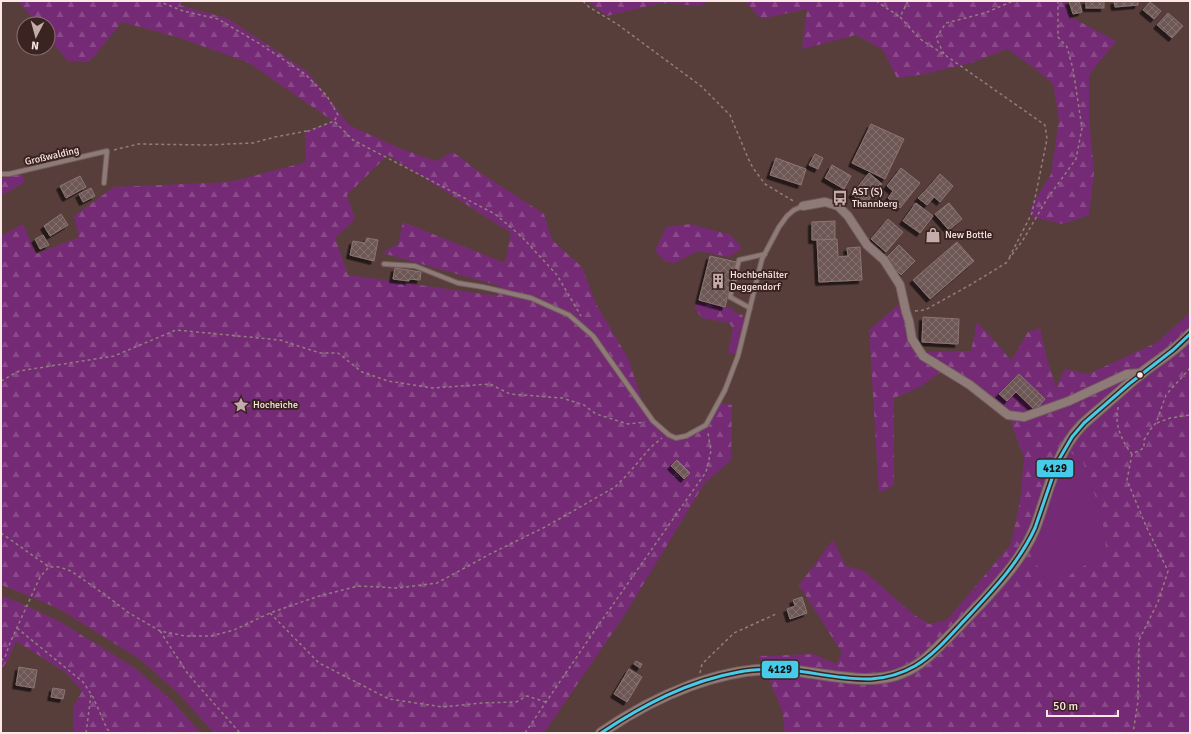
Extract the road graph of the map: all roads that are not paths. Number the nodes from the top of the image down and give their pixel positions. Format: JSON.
{"nodes":[{"id":1,"x":1,"y":174,"type":"edge"},
{"id":2,"x":104,"y":184,"type":"dead end"},
{"id":3,"x":803,"y":206,"type":"joint"},
{"id":4,"x":764,"y":254,"type":"junction"},
{"id":5,"x":384,"y":264,"type":"dead end"},
{"id":6,"x":750,"y":308,"type":"junction"},
{"id":7,"x":1190,"y":334,"type":"edge"},
{"id":8,"x":1141,"y":373,"type":"junction"},
{"id":9,"x":601,"y":733,"type":"edge"}],
"edges":[{"from":1,"to":2,"type":"lane","name":"Großwalding"},
{"from":3,"to":4,"type":"lane"},
{"from":3,"to":8,"type":"street"},
{"from":4,"to":6,"type":"lane"},
{"from":4,"to":6,"type":"lane"},
{"from":5,"to":6,"type":"lane"},
{"from":7,"to":8,"type":"street"},
{"from":8,"to":9,"type":"street"}]}
